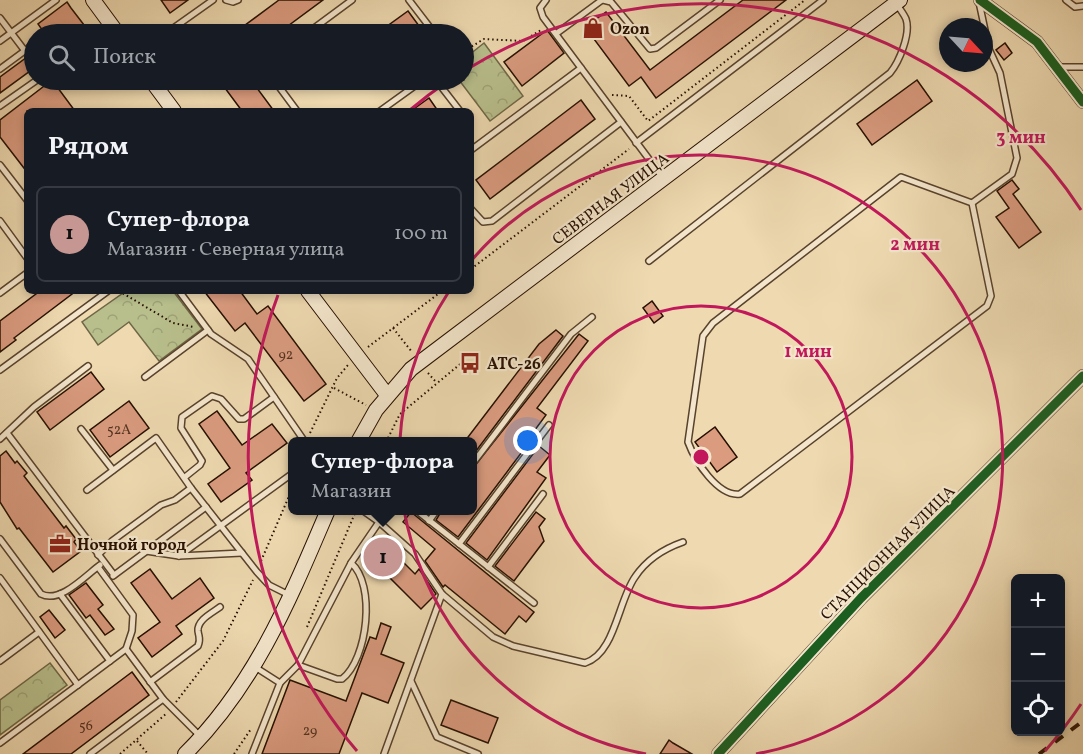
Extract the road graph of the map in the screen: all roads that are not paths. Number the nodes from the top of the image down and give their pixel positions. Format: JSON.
{"nodes":[{"id":1,"x":56,"y":0,"type":"edge"},
{"id":2,"x":93,"y":0,"type":"edge"},
{"id":3,"x":213,"y":0,"type":"edge"},
{"id":4,"x":226,"y":0,"type":"edge"},
{"id":5,"x":238,"y":0,"type":"edge"},
{"id":6,"x":352,"y":0,"type":"edge"},
{"id":7,"x":409,"y":0,"type":"edge"},
{"id":8,"x":546,"y":0,"type":"edge"},
{"id":9,"x":603,"y":0,"type":"edge"},
{"id":10,"x":720,"y":0,"type":"edge"},
{"id":11,"x":823,"y":0,"type":"edge"},
{"id":12,"x":979,"y":0,"type":"edge"},
{"id":13,"x":1066,"y":0,"type":"edge"},
{"id":14,"x":898,"y":2,"type":"edge"},
{"id":15,"x":1083,"y":6,"type":"edge"},
{"id":16,"x":0,"y":18,"type":"edge"},
{"id":17,"x":111,"y":24,"type":"edge"},
{"id":18,"x":179,"y":24,"type":"edge"},
{"id":19,"x":320,"y":24,"type":"edge"},
{"id":20,"x":427,"y":24,"type":"edge"},
{"id":21,"x":11,"y":33,"type":"junction"},
{"id":22,"x":557,"y":33,"type":"junction"},
{"id":23,"x":0,"y":41,"type":"edge"},
{"id":24,"x":24,"y":50,"type":"edge"},
{"id":25,"x":24,"y":52,"type":"edge"},
{"id":26,"x":1056,"y":67,"type":"junction"},
{"id":27,"x":1083,"y":67,"type":"edge"},
{"id":28,"x":581,"y":68,"type":"junction"},
{"id":29,"x":0,"y":69,"type":"edge"},
{"id":30,"x":24,"y":89,"type":"edge"},
{"id":31,"x":157,"y":90,"type":"edge"},
{"id":32,"x":281,"y":90,"type":"edge"},
{"id":33,"x":409,"y":90,"type":"edge"},
{"id":34,"x":444,"y":90,"type":"edge"},
{"id":35,"x":1083,"y":102,"type":"edge"},
{"id":36,"x":0,"y":106,"type":"edge"},
{"id":37,"x":169,"y":108,"type":"edge"},
{"id":38,"x":295,"y":108,"type":"edge"},
{"id":39,"x":384,"y":108,"type":"edge"},
{"id":40,"x":458,"y":108,"type":"edge"},
{"id":41,"x":621,"y":122,"type":"junction"},
{"id":42,"x":636,"y":143,"type":"junction"},
{"id":43,"x":474,"y":148,"type":"edge"},
{"id":44,"x":0,"y":165,"type":"edge"},
{"id":45,"x":663,"y":179,"type":"junction"},
{"id":46,"x":24,"y":196,"type":"edge"},
{"id":47,"x":972,"y":202,"type":"junction"},
{"id":48,"x":474,"y":212,"type":"edge"},
{"id":49,"x":0,"y":221,"type":"edge"},
{"id":50,"x":24,"y":254,"type":"edge"},
{"id":51,"x":649,"y":261,"type":"dead end"},
{"id":52,"x":24,"y":275,"type":"edge"},
{"id":53,"x":0,"y":293,"type":"edge"},
{"id":54,"x":104,"y":294,"type":"edge"},
{"id":55,"x":181,"y":294,"type":"edge"},
{"id":56,"x":310,"y":294,"type":"edge"},
{"id":57,"x":592,"y":317,"type":"dead end"},
{"id":58,"x":208,"y":330,"type":"junction"},
{"id":59,"x":88,"y":366,"type":"dead end"},
{"id":60,"x":0,"y":370,"type":"edge"},
{"id":61,"x":1083,"y":376,"type":"edge"},
{"id":62,"x":145,"y":377,"type":"dead end"},
{"id":63,"x":387,"y":395,"type":"junction"},
{"id":64,"x":274,"y":397,"type":"junction"},
{"id":65,"x":549,"y":424,"type":"dead end"},
{"id":66,"x":81,"y":429,"type":"dead end"},
{"id":67,"x":7,"y":434,"type":"junction"},
{"id":68,"x":302,"y":437,"type":"edge"},
{"id":69,"x":361,"y":437,"type":"edge"},
{"id":70,"x":0,"y":439,"type":"edge"},
{"id":71,"x":477,"y":458,"type":"edge"},
{"id":72,"x":113,"y":470,"type":"junction"},
{"id":73,"x":185,"y":477,"type":"junction"},
{"id":74,"x":288,"y":477,"type":"edge"},
{"id":75,"x":191,"y":488,"type":"junction"},
{"id":76,"x":87,"y":490,"type":"dead end"},
{"id":77,"x":543,"y":494,"type":"dead end"},
{"id":78,"x":206,"y":507,"type":"junction"},
{"id":79,"x":326,"y":515,"type":"edge"},
{"id":80,"x":369,"y":515,"type":"edge"},
{"id":81,"x":385,"y":515,"type":"edge"},
{"id":82,"x":422,"y":515,"type":"edge"},
{"id":83,"x":433,"y":515,"type":"edge"},
{"id":84,"x":429,"y":521,"type":"junction"},
{"id":85,"x":379,"y":522,"type":"junction"},
{"id":86,"x":220,"y":526,"type":"junction"},
{"id":87,"x":0,"y":539,"type":"edge"},
{"id":88,"x":683,"y":542,"type":"dead end"},
{"id":89,"x":459,"y":544,"type":"junction"},
{"id":90,"x":146,"y":551,"type":"junction"},
{"id":91,"x":242,"y":553,"type":"junction"},
{"id":92,"x":98,"y":555,"type":"junction"},
{"id":93,"x":179,"y":556,"type":"junction"},
{"id":94,"x":104,"y":562,"type":"junction"},
{"id":95,"x":351,"y":563,"type":"junction"},
{"id":96,"x":98,"y":567,"type":"junction"},
{"id":97,"x":488,"y":567,"type":"junction"},
{"id":98,"x":114,"y":575,"type":"junction"},
{"id":99,"x":0,"y":578,"type":"edge"},
{"id":100,"x":108,"y":580,"type":"junction"},
{"id":101,"x":60,"y":594,"type":"junction"},
{"id":102,"x":442,"y":594,"type":"junction"},
{"id":103,"x":291,"y":596,"type":"junction"},
{"id":104,"x":534,"y":603,"type":"dead end"},
{"id":105,"x":220,"y":607,"type":"dead end"},
{"id":106,"x":39,"y":632,"type":"junction"},
{"id":107,"x":126,"y":650,"type":"junction"},
{"id":108,"x":0,"y":661,"type":"edge"},
{"id":109,"x":110,"y":661,"type":"junction"},
{"id":110,"x":298,"y":665,"type":"junction"},
{"id":111,"x":255,"y":667,"type":"junction"},
{"id":112,"x":411,"y":680,"type":"junction"},
{"id":113,"x":150,"y":682,"type":"junction"},
{"id":114,"x":280,"y":683,"type":"junction"},
{"id":115,"x":78,"y":685,"type":"junction"},
{"id":116,"x":163,"y":699,"type":"junction"},
{"id":117,"x":202,"y":737,"type":"junction"},
{"id":118,"x":0,"y":743,"type":"edge"},
{"id":119,"x":90,"y":754,"type":"edge"},
{"id":120,"x":185,"y":754,"type":"edge"},
{"id":121,"x":252,"y":754,"type":"edge"},
{"id":122,"x":384,"y":754,"type":"edge"},
{"id":123,"x":478,"y":754,"type":"edge"},
{"id":124,"x":718,"y":754,"type":"edge"}],
"edges":[{"from":1,"to":21,"type":"lane"},
{"from":2,"to":17,"type":"main road"},
{"from":3,"to":18,"type":"lane"},
{"from":4,"to":5,"type":"lane"},
{"from":6,"to":19,"type":"lane"},
{"from":7,"to":20,"type":"lane"},
{"from":8,"to":22,"type":"lane"},
{"from":9,"to":10,"type":"lane"},
{"from":9,"to":22,"type":"lane"},
{"from":11,"to":42,"type":"lane"},
{"from":12,"to":26,"type":"street"},
{"from":12,"to":47,"type":"lane"},
{"from":13,"to":15,"type":"lane"},
{"from":14,"to":45,"type":"main road","name":"СЕВЕРНАЯ УЛИЦА"},
{"from":14,"to":51,"type":"lane"},
{"from":16,"to":21,"type":"lane"},
{"from":21,"to":23,"type":"lane"},
{"from":21,"to":24,"type":"lane"},
{"from":22,"to":28,"type":"lane"},
{"from":25,"to":29,"type":"lane"},
{"from":26,"to":27,"type":"lane"},
{"from":26,"to":35,"type":"street"},
{"from":28,"to":41,"type":"lane"},
{"from":28,"to":43,"type":"lane"},
{"from":30,"to":36,"type":"lane"},
{"from":31,"to":37,"type":"main road"},
{"from":32,"to":38,"type":"lane"},
{"from":33,"to":39,"type":"lane"},
{"from":34,"to":40,"type":"lane"},
{"from":41,"to":42,"type":"lane"},
{"from":41,"to":48,"type":"lane"},
{"from":42,"to":45,"type":"lane"},
{"from":44,"to":46,"type":"lane"},
{"from":45,"to":63,"type":"main road","name":"СЕВЕРНАЯ УЛИЦА"},
{"from":47,"to":47,"type":"lane"},
{"from":49,"to":50,"type":"lane"},
{"from":52,"to":53,"type":"lane"},
{"from":54,"to":60,"type":"lane"},
{"from":55,"to":58,"type":"lane"},
{"from":56,"to":63,"type":"main road"},
{"from":57,"to":71,"type":"lane"},
{"from":58,"to":62,"type":"lane"},
{"from":58,"to":64,"type":"lane"},
{"from":59,"to":67,"type":"lane"},
{"from":61,"to":124,"type":"street","name":"СТАНЦИОННАЯ УЛИЦА"},
{"from":63,"to":69,"type":"main road","name":"СЕВЕРНАЯ УЛИЦА"},
{"from":64,"to":68,"type":"lane"},
{"from":64,"to":73,"type":"lane"},
{"from":65,"to":89,"type":"lane"},
{"from":66,"to":72,"type":"lane"},
{"from":67,"to":70,"type":"lane"},
{"from":67,"to":92,"type":"lane"},
{"from":72,"to":73,"type":"lane"},
{"from":72,"to":76,"type":"lane"},
{"from":73,"to":75,"type":"lane"},
{"from":74,"to":86,"type":"lane"},
{"from":75,"to":78,"type":"lane"},
{"from":75,"to":92,"type":"lane"},
{"from":77,"to":97,"type":"lane"},
{"from":78,"to":86,"type":"lane"},
{"from":78,"to":90,"type":"lane"},
{"from":79,"to":103,"type":"main road"},
{"from":80,"to":85,"type":"lane"},
{"from":81,"to":85,"type":"lane"},
{"from":82,"to":84,"type":"lane"},
{"from":83,"to":84,"type":"lane"},
{"from":84,"to":89,"type":"lane"},
{"from":85,"to":95,"type":"lane"},
{"from":85,"to":102,"type":"lane"},
{"from":86,"to":91,"type":"lane"},
{"from":86,"to":93,"type":"lane"},
{"from":87,"to":101,"type":"lane"},
{"from":88,"to":102,"type":"lane"},
{"from":89,"to":97,"type":"lane"},
{"from":90,"to":93,"type":"lane"},
{"from":90,"to":98,"type":"lane"},
{"from":91,"to":93,"type":"lane"},
{"from":91,"to":103,"type":"lane"},
{"from":92,"to":94,"type":"lane"},
{"from":94,"to":96,"type":"lane"},
{"from":94,"to":98,"type":"lane"},
{"from":95,"to":110,"type":"lane"},
{"from":95,"to":110,"type":"lane"},
{"from":96,"to":100,"type":"lane"},
{"from":96,"to":101,"type":"lane"},
{"from":97,"to":104,"type":"lane"},
{"from":98,"to":100,"type":"lane"},
{"from":99,"to":106,"type":"lane"},
{"from":100,"to":107,"type":"lane"},
{"from":101,"to":109,"type":"lane"},
{"from":102,"to":112,"type":"lane"},
{"from":103,"to":111,"type":"main road"},
{"from":105,"to":113,"type":"lane"},
{"from":106,"to":108,"type":"lane"},
{"from":106,"to":115,"type":"lane"},
{"from":107,"to":109,"type":"lane"},
{"from":107,"to":113,"type":"lane"},
{"from":109,"to":115,"type":"lane"},
{"from":110,"to":114,"type":"lane"},
{"from":111,"to":114,"type":"lane"},
{"from":111,"to":117,"type":"main road"},
{"from":112,"to":122,"type":"lane"},
{"from":112,"to":123,"type":"lane"},
{"from":113,"to":116,"type":"lane"},
{"from":114,"to":121,"type":"lane"},
{"from":115,"to":118,"type":"lane"},
{"from":116,"to":117,"type":"lane"},
{"from":116,"to":119,"type":"lane"},
{"from":117,"to":120,"type":"main road"}]}
